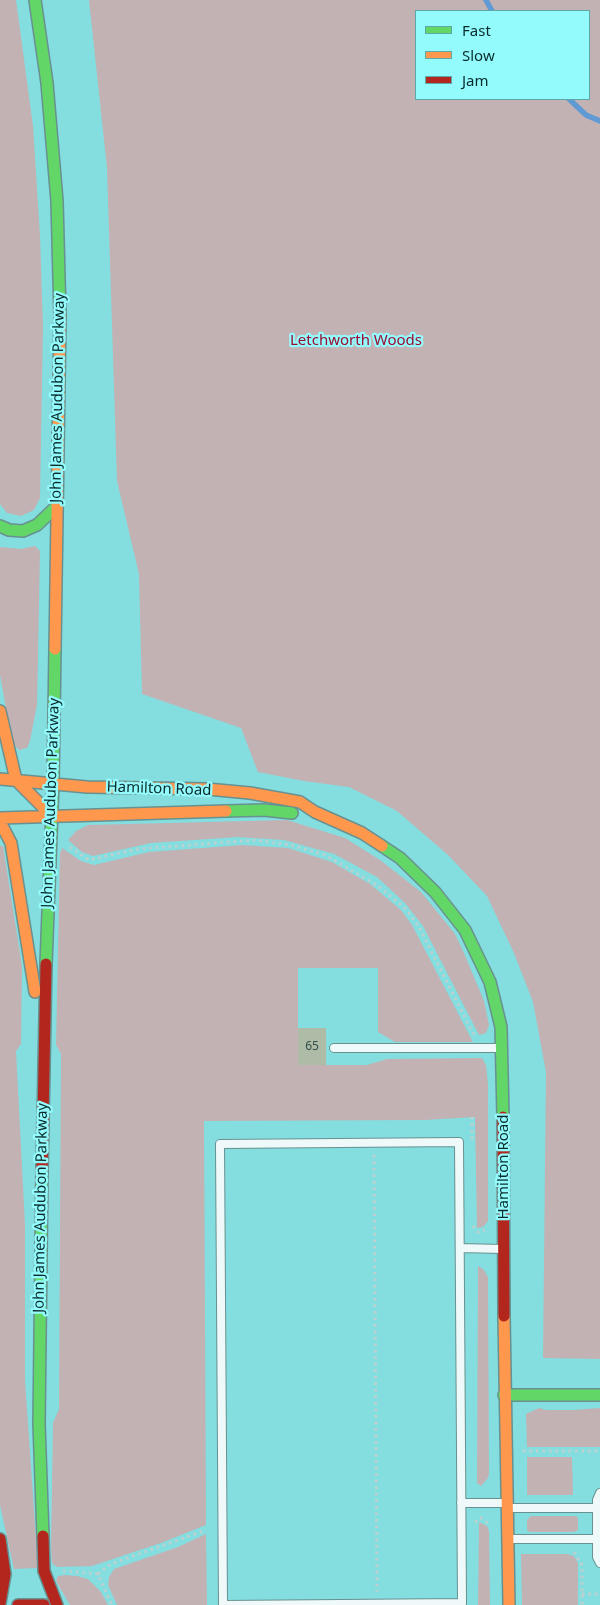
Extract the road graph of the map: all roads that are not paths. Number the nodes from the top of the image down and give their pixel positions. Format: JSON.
{"nodes":[{"id":1,"x":35,"y":0,"type":"edge"},
{"id":2,"x":57,"y":506,"type":"junction"},
{"id":3,"x":0,"y":526,"type":"edge"},
{"id":4,"x":0,"y":710,"type":"edge"},
{"id":5,"x":0,"y":779,"type":"edge"},
{"id":6,"x":16,"y":780,"type":"junction"},
{"id":7,"x":53,"y":783,"type":"junction"},
{"id":8,"x":315,"y":812,"type":"junction"},
{"id":9,"x":51,"y":815,"type":"junction"},
{"id":10,"x":0,"y":818,"type":"edge"},
{"id":11,"x":0,"y":822,"type":"edge"},
{"id":12,"x":334,"y":1048,"type":"dead end"},
{"id":13,"x":503,"y":1048,"type":"junction"},
{"id":14,"x":43,"y":1049,"type":"junction"},
{"id":15,"x":460,"y":1248,"type":"junction"},
{"id":16,"x":505,"y":1249,"type":"junction"},
{"id":17,"x":600,"y":1394,"type":"edge"},
{"id":18,"x":504,"y":1395,"type":"junction"},
{"id":19,"x":600,"y":1493,"type":"edge"},
{"id":20,"x":462,"y":1503,"type":"junction"},
{"id":21,"x":508,"y":1506,"type":"junction"},
{"id":22,"x":597,"y":1508,"type":"junction"},
{"id":23,"x":0,"y":1539,"type":"edge"},
{"id":24,"x":509,"y":1539,"type":"junction"},
{"id":25,"x":597,"y":1539,"type":"junction"},
{"id":26,"x":600,"y":1563,"type":"edge"},
{"id":27,"x":0,"y":1603,"type":"edge"},
{"id":28,"x":18,"y":1605,"type":"edge"},
{"id":29,"x":44,"y":1605,"type":"edge"},
{"id":30,"x":57,"y":1605,"type":"edge"},
{"id":31,"x":509,"y":1605,"type":"edge"}],
"edges":[{"from":1,"to":2,"type":"main road","name":"John James Audubon Parkway"},
{"from":2,"to":3,"type":"main road"},
{"from":2,"to":7,"type":"main road","name":"John James Audubon Parkway"},
{"from":4,"to":6,"type":"main road"},
{"from":5,"to":6,"type":"main road","name":"Hamilton Road"},
{"from":6,"to":7,"type":"main road","name":"Hamilton Road"},
{"from":6,"to":9,"type":"main road"},
{"from":7,"to":8,"type":"main road","name":"Hamilton Road"},
{"from":7,"to":9,"type":"main road","name":"John James Audubon Parkway"},
{"from":8,"to":9,"type":"main road","name":"Hamilton Road"},
{"from":8,"to":13,"type":"main road","name":"Hamilton Road"},
{"from":9,"to":10,"type":"main road","name":"Hamilton Road"},
{"from":9,"to":14,"type":"main road","name":"John James Audubon Parkway"},
{"from":11,"to":14,"type":"main road"},
{"from":12,"to":13,"type":"lane"},
{"from":13,"to":16,"type":"main road","name":"Hamilton Road"},
{"from":14,"to":30,"type":"main road","name":"John James Audubon Parkway"},
{"from":15,"to":16,"type":"lane"},
{"from":15,"to":20,"type":"lane"},
{"from":15,"to":20,"type":"lane"},
{"from":16,"to":18,"type":"main road","name":"Hamilton Road"},
{"from":17,"to":18,"type":"main road"},
{"from":18,"to":21,"type":"main road","name":"Hamilton Road"},
{"from":19,"to":22,"type":"lane"},
{"from":20,"to":21,"type":"lane"},
{"from":21,"to":22,"type":"lane"},
{"from":21,"to":24,"type":"main road","name":"Hamilton Road"},
{"from":22,"to":25,"type":"lane"},
{"from":23,"to":27,"type":"main road"},
{"from":24,"to":25,"type":"lane"},
{"from":24,"to":31,"type":"main road","name":"Hamilton Road"},
{"from":25,"to":26,"type":"lane"},
{"from":28,"to":29,"type":"main road"}]}
